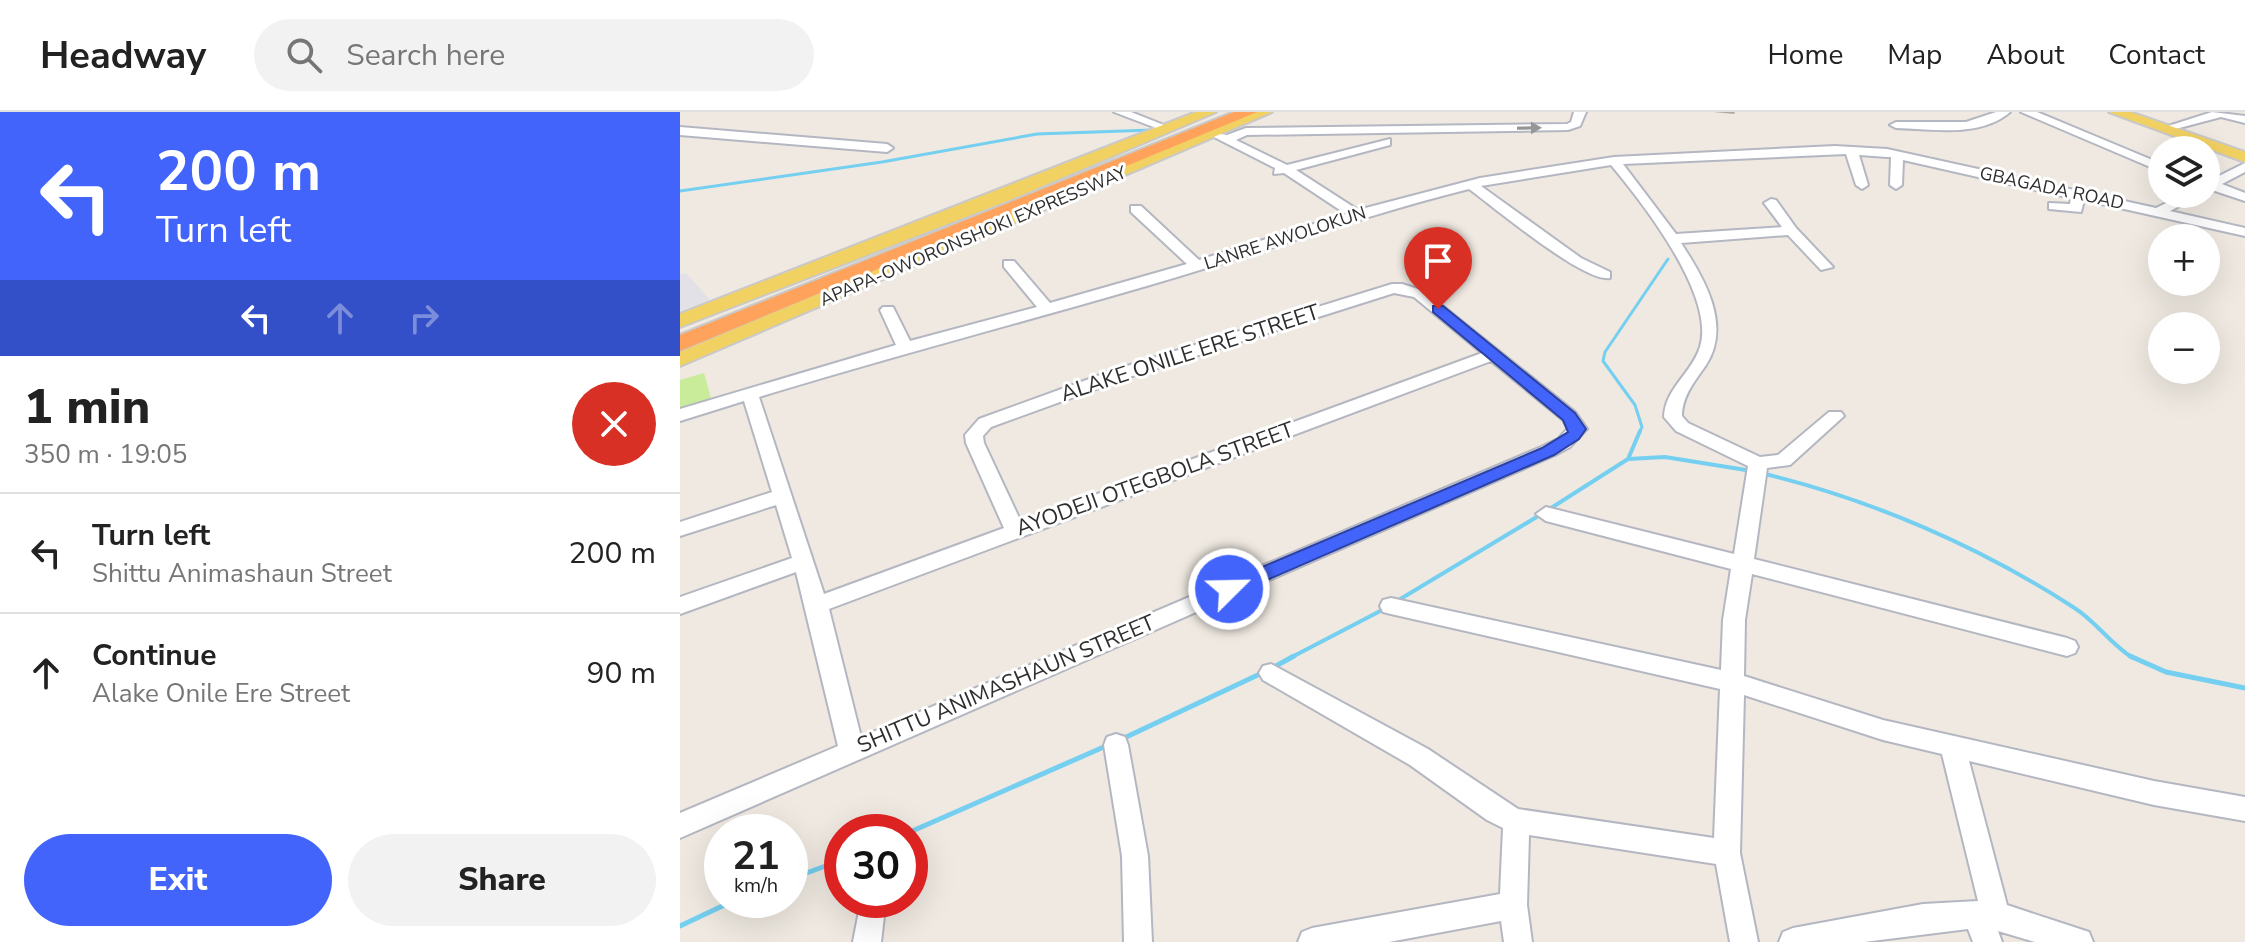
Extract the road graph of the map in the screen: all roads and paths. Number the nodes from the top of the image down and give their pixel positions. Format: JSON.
{"nodes":[{"id":1,"x":1120,"y":112,"type":"edge"},
{"id":2,"x":1209,"y":112,"type":"edge"},
{"id":3,"x":1477,"y":112,"type":"edge"},
{"id":4,"x":1580,"y":112,"type":"edge"},
{"id":5,"x":1891,"y":112,"type":"edge"},
{"id":6,"x":2004,"y":112,"type":"edge"},
{"id":7,"x":2027,"y":112,"type":"edge"},
{"id":8,"x":2116,"y":112,"type":"edge"},
{"id":9,"x":2126,"y":112,"type":"edge"},
{"id":10,"x":2219,"y":113,"type":"edge"},
{"id":11,"x":1249,"y":114,"type":"edge"},
{"id":12,"x":2245,"y":120,"type":"edge"},
{"id":13,"x":1896,"y":125,"type":"junction"},
{"id":14,"x":2168,"y":128,"type":"junction"},
{"id":15,"x":1168,"y":129,"type":"junction"},
{"id":16,"x":1468,"y":129,"type":"junction"},
{"id":17,"x":680,"y":131,"type":"edge"},
{"id":18,"x":1221,"y":136,"type":"junction"},
{"id":19,"x":1386,"y":142,"type":"dead end"},
{"id":20,"x":887,"y":148,"type":"dead end"},
{"id":21,"x":1851,"y":150,"type":"junction"},
{"id":22,"x":1901,"y":156,"type":"junction"},
{"id":23,"x":2245,"y":156,"type":"edge"},
{"id":24,"x":1614,"y":161,"type":"junction"},
{"id":25,"x":2148,"y":162,"type":"edge"},
{"id":26,"x":2245,"y":167,"type":"edge"},
{"id":27,"x":1280,"y":171,"type":"junction"},
{"id":28,"x":2220,"y":179,"type":"edge"},
{"id":29,"x":1471,"y":184,"type":"junction"},
{"id":30,"x":1862,"y":185,"type":"dead end"},
{"id":31,"x":1896,"y":185,"type":"dead end"},
{"id":32,"x":2220,"y":189,"type":"edge"},
{"id":33,"x":2078,"y":194,"type":"junction"},
{"id":34,"x":2245,"y":197,"type":"edge"},
{"id":35,"x":1009,"y":198,"type":"junction"},
{"id":36,"x":1771,"y":203,"type":"dead end"},
{"id":37,"x":2054,"y":206,"type":"dead end"},
{"id":38,"x":2167,"y":208,"type":"edge"},
{"id":39,"x":1136,"y":209,"type":"dead end"},
{"id":40,"x":2161,"y":211,"type":"junction"},
{"id":41,"x":1352,"y":216,"type":"junction"},
{"id":42,"x":940,"y":226,"type":"junction"},
{"id":43,"x":1791,"y":231,"type":"junction"},
{"id":44,"x":2245,"y":232,"type":"edge"},
{"id":45,"x":1671,"y":239,"type":"junction"},
{"id":46,"x":1009,"y":264,"type":"dead end"},
{"id":47,"x":1197,"y":266,"type":"junction"},
{"id":48,"x":1826,"y":267,"type":"dead end"},
{"id":49,"x":1605,"y":275,"type":"dead end"},
{"id":50,"x":858,"y":278,"type":"junction"},
{"id":51,"x":1046,"y":308,"type":"junction"},
{"id":52,"x":888,"y":310,"type":"dead end"},
{"id":53,"x":769,"y":316,"type":"junction"},
{"id":54,"x":680,"y":321,"type":"edge"},
{"id":55,"x":680,"y":333,"type":"edge"},
{"id":56,"x":680,"y":344,"type":"edge"},
{"id":57,"x":905,"y":347,"type":"junction"},
{"id":58,"x":1495,"y":354,"type":"junction"},
{"id":59,"x":680,"y":360,"type":"edge"},
{"id":60,"x":750,"y":394,"type":"junction"},
{"id":61,"x":680,"y":415,"type":"edge"},
{"id":62,"x":1835,"y":416,"type":"dead end"},
{"id":63,"x":1757,"y":471,"type":"junction"},
{"id":64,"x":779,"y":497,"type":"junction"},
{"id":65,"x":1546,"y":514,"type":"dead end"},
{"id":66,"x":680,"y":529,"type":"edge"},
{"id":67,"x":1015,"y":530,"type":"junction"},
{"id":68,"x":803,"y":562,"type":"junction"},
{"id":69,"x":1741,"y":563,"type":"junction"},
{"id":70,"x":817,"y":605,"type":"junction"},
{"id":71,"x":680,"y":606,"type":"edge"},
{"id":72,"x":1391,"y":606,"type":"dead end"},
{"id":73,"x":2067,"y":647,"type":"dead end"},
{"id":74,"x":1271,"y":673,"type":"dead end"},
{"id":75,"x":1733,"y":682,"type":"junction"},
{"id":76,"x":1952,"y":744,"type":"junction"},
{"id":77,"x":1116,"y":745,"type":"dead end"},
{"id":78,"x":852,"y":751,"type":"junction"},
{"id":79,"x":2245,"y":809,"type":"edge"},
{"id":80,"x":1516,"y":821,"type":"junction"},
{"id":81,"x":680,"y":826,"type":"edge"},
{"id":82,"x":1727,"y":853,"type":"junction"},
{"id":83,"x":1513,"y":905,"type":"junction"},
{"id":84,"x":1986,"y":925,"type":"edge"},
{"id":85,"x":1138,"y":942,"type":"edge"},
{"id":86,"x":1312,"y":942,"type":"edge"},
{"id":87,"x":1518,"y":942,"type":"edge"},
{"id":88,"x":1744,"y":942,"type":"edge"},
{"id":89,"x":1793,"y":942,"type":"edge"},
{"id":90,"x":2079,"y":942,"type":"edge"}],
"edges":[{"from":1,"to":15,"type":"street"},
{"from":2,"to":15,"type":"main road","name":"APAPA-OWORONSHOKI EXPRESSWAY"},
{"from":3,"to":16,"type":"street"},
{"from":16,"to":4,"type":"street","one_way":true},
{"from":5,"to":13,"type":"street"},
{"from":6,"to":13,"type":"street"},
{"from":7,"to":25,"type":"street"},
{"from":8,"to":23,"type":"main road"},
{"from":9,"to":14,"type":"main road"},
{"from":10,"to":12,"type":"street"},
{"from":10,"to":14,"type":"street"},
{"from":11,"to":18,"type":"main road","name":"APAPA-OWORONSHOKI EXPRESSWAY"},
{"from":11,"to":35,"type":"highway","name":"APAPA-OWORONSHOKI EXPRESSWAY"},
{"from":11,"to":50,"type":"highway","name":"APAPA-OWORONSHOKI EXPRESSWAY"},
{"from":13,"to":22,"type":"street"},
{"from":14,"to":23,"type":"main road"},
{"from":15,"to":35,"type":"main road","name":"APAPA-OWORONSHOKI EXPRESSWAY"},
{"from":16,"to":18,"type":"street"},
{"from":17,"to":20,"type":"street"},
{"from":18,"to":27,"type":"street"},
{"from":18,"to":50,"type":"main road","name":"APAPA-OWORONSHOKI EXPRESSWAY"},
{"from":19,"to":27,"type":"street"},
{"from":21,"to":22,"type":"street","name":"LANRE AWOLOKUN"},
{"from":21,"to":24,"type":"street","name":"LANRE AWOLOKUN"},
{"from":21,"to":30,"type":"street"},
{"from":22,"to":31,"type":"street"},
{"from":22,"to":33,"type":"street","name":"GBAGADA ROAD"},
{"from":24,"to":29,"type":"street","name":"LANRE AWOLOKUN"},
{"from":24,"to":45,"type":"street"},
{"from":26,"to":28,"type":"street"},
{"from":27,"to":41,"type":"street"},
{"from":29,"to":41,"type":"street","name":"LANRE AWOLOKUN"},
{"from":29,"to":49,"type":"street"},
{"from":32,"to":34,"type":"street"},
{"from":33,"to":37,"type":"street"},
{"from":33,"to":40,"type":"street","name":"GBAGADA ROAD"},
{"from":35,"to":42,"type":"highway","name":"APAPA-OWORONSHOKI EXPRESSWAY"},
{"from":35,"to":42,"type":"highway"},
{"from":36,"to":43,"type":"street"},
{"from":38,"to":40,"type":"street"},
{"from":39,"to":47,"type":"street"},
{"from":40,"to":44,"type":"street","name":"GBAGADA ROAD"},
{"from":41,"to":47,"type":"street","name":"LANRE AWOLOKUN"},
{"from":42,"to":54,"type":"main road","name":"APAPA-OWORONSHOKI EXPRESSWAY"},
{"from":42,"to":55,"type":"highway","name":"APAPA-OWORONSHOKI EXPRESSWAY"},
{"from":43,"to":45,"type":"street"},
{"from":43,"to":48,"type":"street"},
{"from":45,"to":63,"type":"street"},
{"from":46,"to":51,"type":"street"},
{"from":47,"to":51,"type":"street","name":"LANRE AWOLOKUN"},
{"from":50,"to":53,"type":"highway","name":"APAPA-OWORONSHOKI EXPRESSWAY"},
{"from":50,"to":53,"type":"highway"},
{"from":51,"to":57,"type":"street","name":"LANRE AWOLOKUN"},
{"from":52,"to":57,"type":"street"},
{"from":53,"to":56,"type":"highway","name":"APAPA-OWORONSHOKI EXPRESSWAY"},
{"from":53,"to":59,"type":"main road","name":"APAPA-OWORONSHOKI EXPRESSWAY"},
{"from":57,"to":60,"type":"street","name":"LANRE AWOLOKUN"},
{"from":58,"to":67,"type":"street","name":"AYODEJI OTEGBOLA STREET"},
{"from":58,"to":67,"type":"street","name":"ALAKE ONILE ERE STREET"},
{"from":58,"to":78,"type":"street","name":"SHITTU ANIMASHAUN STREET"},
{"from":60,"to":61,"type":"street","name":"LANRE AWOLOKUN"},
{"from":60,"to":64,"type":"street"},
{"from":62,"to":63,"type":"street"},
{"from":63,"to":69,"type":"street"},
{"from":64,"to":66,"type":"street"},
{"from":64,"to":68,"type":"street"},
{"from":65,"to":69,"type":"street"},
{"from":67,"to":70,"type":"street","name":"AYODEJI OTEGBOLA STREET"},
{"from":68,"to":70,"type":"street"},
{"from":68,"to":71,"type":"street"},
{"from":69,"to":73,"type":"street"},
{"from":69,"to":75,"type":"street"},
{"from":70,"to":78,"type":"street"},
{"from":72,"to":75,"type":"street"},
{"from":74,"to":80,"type":"street"},
{"from":75,"to":76,"type":"street"},
{"from":75,"to":82,"type":"street"},
{"from":76,"to":79,"type":"street"},
{"from":76,"to":84,"type":"street"},
{"from":77,"to":85,"type":"street"},
{"from":78,"to":81,"type":"street","name":"SHITTU ANIMASHAUN STREET"},
{"from":80,"to":82,"type":"street"},
{"from":80,"to":83,"type":"street"},
{"from":82,"to":88,"type":"street"},
{"from":83,"to":86,"type":"street"},
{"from":83,"to":87,"type":"street"},
{"from":84,"to":89,"type":"street"},
{"from":84,"to":90,"type":"street"}]}
